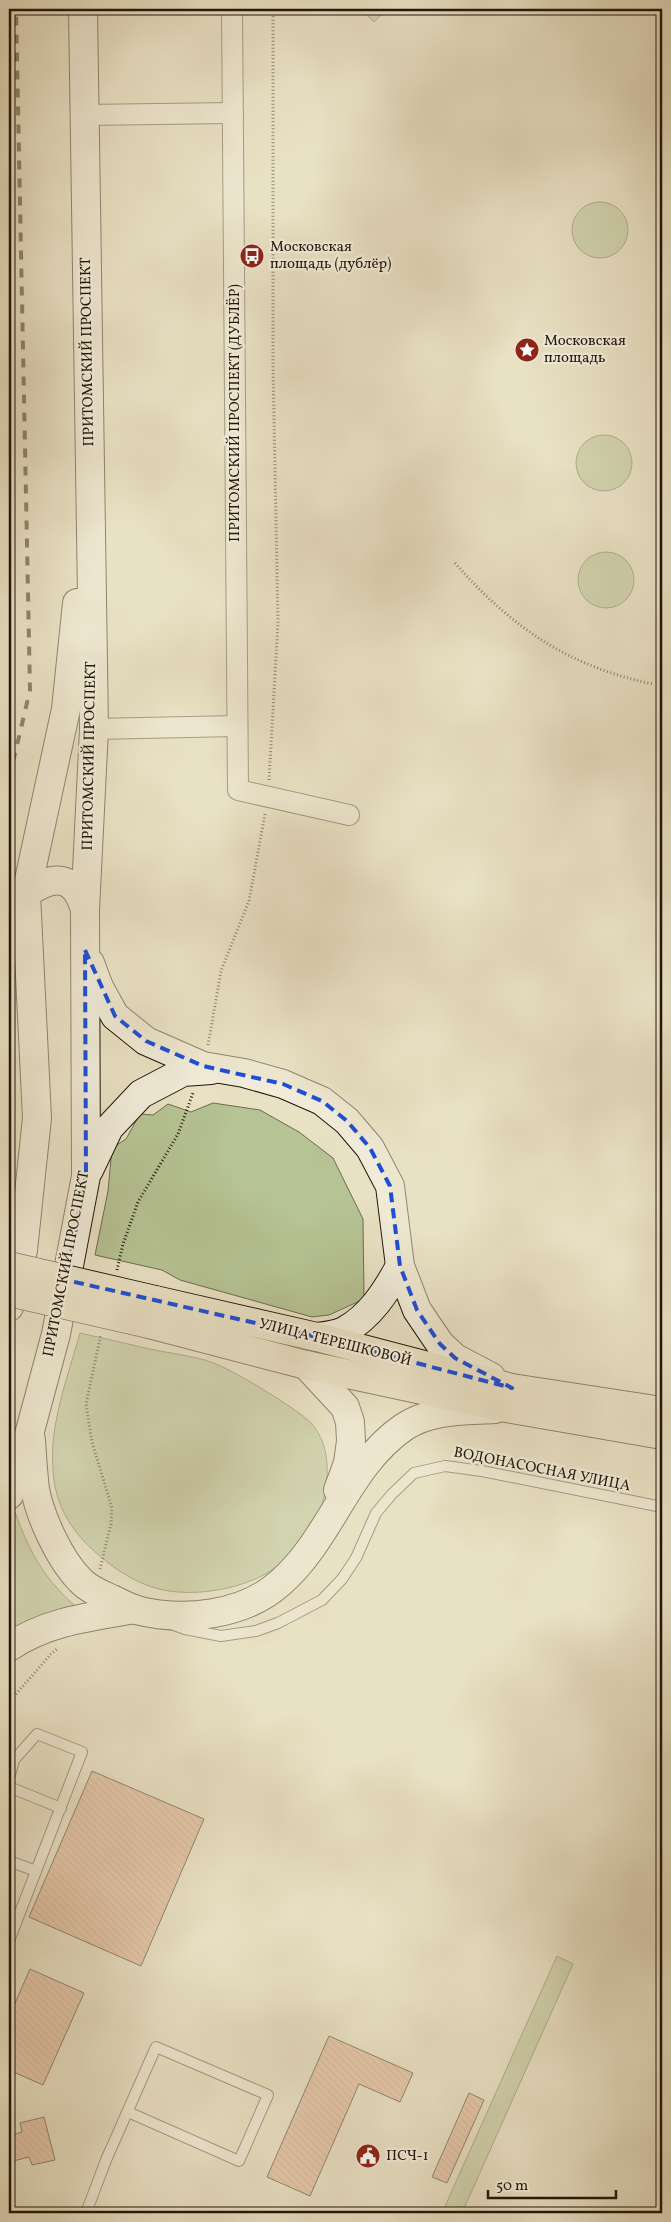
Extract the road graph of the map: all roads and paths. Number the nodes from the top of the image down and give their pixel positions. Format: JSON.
{"nodes":[{"id":1,"x":68,"y":9,"type":"edge"},
{"id":2,"x":83,"y":9,"type":"edge"},
{"id":3,"x":232,"y":9,"type":"edge"},
{"id":4,"x":273,"y":9,"type":"edge"},
{"id":5,"x":233,"y":113,"type":"junction"},
{"id":6,"x":84,"y":115,"type":"junction"},
{"id":7,"x":455,"y":563,"type":"dead end"},
{"id":8,"x":653,"y":684,"type":"dead end"},
{"id":9,"x":237,"y":726,"type":"junction"},
{"id":10,"x":94,"y":730,"type":"junction"},
{"id":11,"x":268,"y":797,"type":"junction"},
{"id":12,"x":349,"y":816,"type":"dead end"},
{"id":13,"x":26,"y":894,"type":"junction"},
{"id":14,"x":85,"y":910,"type":"junction"},
{"id":15,"x":85,"y":950,"type":"junction"},
{"id":16,"x":211,"y":1060,"type":"junction"},
{"id":17,"x":86,"y":1176,"type":"junction"},
{"id":18,"x":9,"y":1266,"type":"edge"},
{"id":19,"x":400,"y":1266,"type":"junction"},
{"id":20,"x":9,"y":1292,"type":"edge"},
{"id":21,"x":9,"y":1308,"type":"edge"},
{"id":22,"x":152,"y":1312,"type":"junction"},
{"id":23,"x":317,"y":1337,"type":"junction"},
{"id":24,"x":306,"y":1364,"type":"junction"},
{"id":25,"x":509,"y":1398,"type":"junction"},
{"id":26,"x":662,"y":1411,"type":"edge"},
{"id":27,"x":30,"y":1431,"type":"junction"},
{"id":28,"x":662,"y":1435,"type":"edge"},
{"id":29,"x":9,"y":1495,"type":"edge"},
{"id":30,"x":662,"y":1507,"type":"edge"},
{"id":31,"x":322,"y":1531,"type":"junction"},
{"id":32,"x":135,"y":1609,"type":"junction"},
{"id":33,"x":64,"y":1644,"type":"dead end"},
{"id":34,"x":9,"y":1646,"type":"edge"},
{"id":35,"x":9,"y":1702,"type":"edge"},
{"id":36,"x":9,"y":1779,"type":"edge"},
{"id":37,"x":9,"y":1787,"type":"edge"},
{"id":38,"x":61,"y":1808,"type":"junction"},
{"id":39,"x":9,"y":1861,"type":"edge"},
{"id":40,"x":36,"y":1871,"type":"junction"},
{"id":41,"x":12,"y":1925,"type":"edge"},
{"id":42,"x":9,"y":1941,"type":"edge"},
{"id":43,"x":128,"y":2112,"type":"junction"},
{"id":44,"x":86,"y":2213,"type":"edge"}],
"edges":[{"from":1,"to":13,"type":"main road","name":"ПРИТОМСКИЙ ПРОСПЕКТ"},
{"from":2,"to":6,"type":"main road","name":"ПРИТОМСКИЙ ПРОСПЕКТ"},
{"from":3,"to":5,"type":"street","name":"ПРИТОМСКИЙ ПРОСПЕКТ (ДУБЛЁР)"},
{"from":4,"to":11,"type":"path"},
{"from":5,"to":6,"type":"street"},
{"from":5,"to":9,"type":"street","name":"ПРИТОМСКИЙ ПРОСПЕКТ (ДУБЛЁР)"},
{"from":6,"to":10,"type":"main road","name":"ПРИТОМСКИЙ ПРОСПЕКТ"},
{"from":7,"to":8,"type":"path"},
{"from":9,"to":10,"type":"street"},
{"from":9,"to":11,"type":"street","name":"ПРИТОМСКИЙ ПРОСПЕКТ (ДУБЛЁР)"},
{"from":10,"to":14,"type":"main road","name":"ПРИТОМСКИЙ ПРОСПЕКТ"},
{"from":11,"to":12,"type":"street"},
{"from":11,"to":16,"type":"path"},
{"from":13,"to":14,"type":"main road"},
{"from":13,"to":21,"type":"main road","name":"ПРИТОМСКИЙ ПРОСПЕКТ"},
{"from":14,"to":15,"type":"main road","name":"ПРИТОМСКИЙ ПРОСПЕКТ"},
{"from":15,"to":16,"type":"main road"},
{"from":15,"to":17,"type":"main road","name":"ПРИТОМСКИЙ ПРОСПЕКТ"},
{"from":16,"to":17,"type":"main road"},
{"from":16,"to":19,"type":"main road"},
{"from":17,"to":27,"type":"main road","name":"ПРИТОМСКИЙ ПРОСПЕКТ"},
{"from":18,"to":22,"type":"main road","name":"УЛИЦА ТЕРЕШКОВОЙ","bridge":true},
{"from":19,"to":23,"type":"main road"},
{"from":19,"to":25,"type":"main road"},
{"from":20,"to":22,"type":"main road","name":"УЛИЦА ТЕРЕШКОВОЙ","bridge":true},
{"from":22,"to":23,"type":"main road","name":"УЛИЦА ТЕРЕШКОВОЙ"},
{"from":22,"to":24,"type":"main road","name":"УЛИЦА ТЕРЕШКОВОЙ"},
{"from":23,"to":25,"type":"main road","name":"УЛИЦА ТЕРЕШКОВОЙ"},
{"from":24,"to":25,"type":"main road","name":"УЛИЦА ТЕРЕШКОВОЙ"},
{"from":24,"to":31,"type":"main road"},
{"from":25,"to":26,"type":"main road","name":"УЛИЦА ТЕРЕШКОВОЙ"},
{"from":25,"to":28,"type":"main road","name":"УЛИЦА ТЕРЕШКОВОЙ"},
{"from":25,"to":31,"type":"main road"},
{"from":27,"to":29,"type":"main road","name":"ПРИТОМСКИЙ ПРОСПЕКТ"},
{"from":27,"to":32,"type":"main road"},
{"from":30,"to":32,"type":"lane","name":"ВОДОНАСОСНАЯ УЛИЦА"},
{"from":31,"to":32,"type":"main road"},
{"from":32,"to":34,"type":"main road"},
{"from":33,"to":35,"type":"path"},
{"from":36,"to":38,"type":"lane"},
{"from":37,"to":38,"type":"lane"},
{"from":38,"to":40,"type":"lane"},
{"from":39,"to":40,"type":"lane"},
{"from":40,"to":41,"type":"lane"},
{"from":41,"to":42,"type":"lane"},
{"from":43,"to":43,"type":"lane"},
{"from":43,"to":44,"type":"lane"}]}
